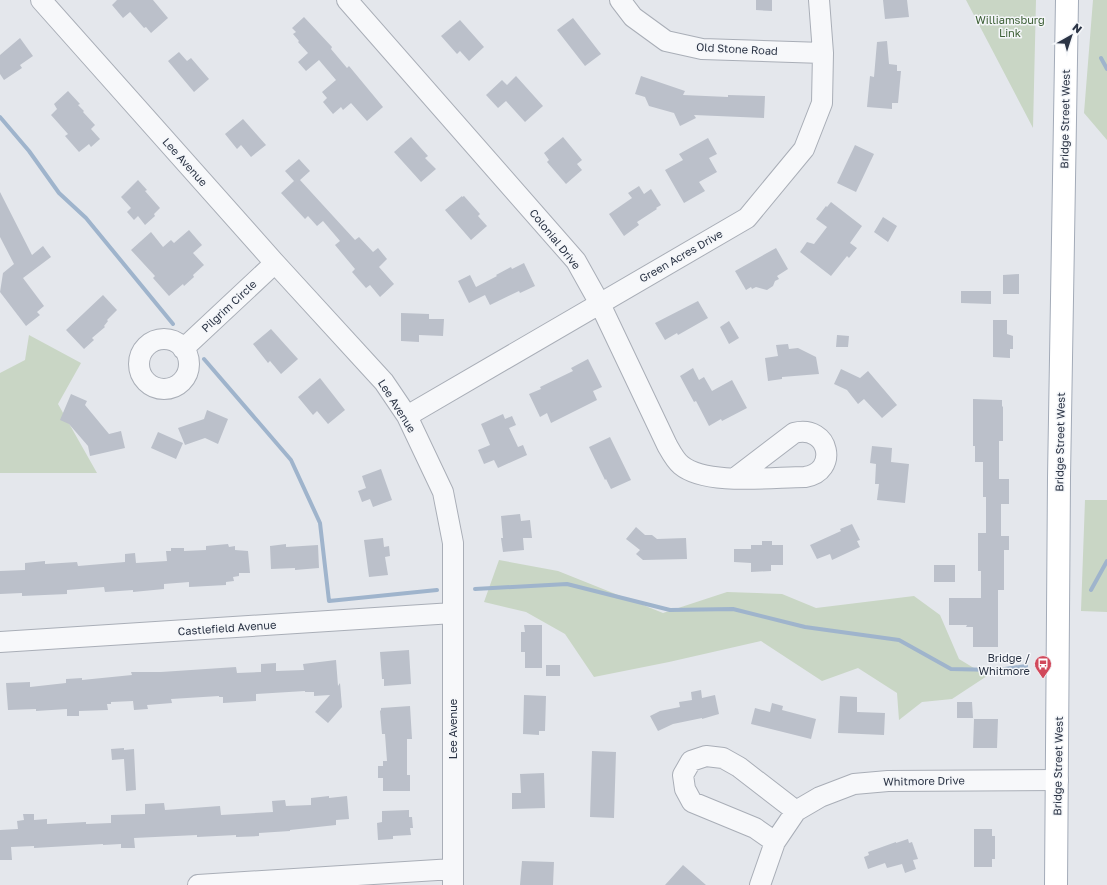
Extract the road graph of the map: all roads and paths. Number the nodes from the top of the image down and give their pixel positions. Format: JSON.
{"nodes":[{"id":1,"x":41,"y":0,"type":"edge"},
{"id":2,"x":348,"y":0,"type":"edge"},
{"id":3,"x":620,"y":0,"type":"edge"},
{"id":4,"x":819,"y":0,"type":"edge"},
{"id":5,"x":1067,"y":0,"type":"edge"},
{"id":6,"x":823,"y":53,"type":"junction"},
{"id":7,"x":275,"y":263,"type":"junction"},
{"id":8,"x":600,"y":304,"type":"junction"},
{"id":9,"x":183,"y":349,"type":"dead end"},
{"id":10,"x":407,"y":416,"type":"junction"},
{"id":11,"x":735,"y":478,"type":"dead end"},
{"id":12,"x":453,"y":614,"type":"junction"},
{"id":13,"x":0,"y":642,"type":"edge"},
{"id":14,"x":1058,"y":780,"type":"junction"},
{"id":15,"x":796,"y":811,"type":"junction"},
{"id":16,"x":775,"y":842,"type":"junction"},
{"id":17,"x":453,"y":877,"type":"edge"},
{"id":18,"x":198,"y":885,"type":"edge"},
{"id":19,"x":760,"y":885,"type":"edge"},
{"id":20,"x":1056,"y":885,"type":"edge"}],
"edges":[{"from":1,"to":7,"type":"street","name":"Lee Avenue"},
{"from":2,"to":8,"type":"street","name":"Colonial Drive"},
{"from":3,"to":6,"type":"street","name":"Old Stone Road"},
{"from":4,"to":6,"type":"street","name":"Green Acres Drive"},
{"from":5,"to":14,"type":"main road","name":"Bridge Street West"},
{"from":6,"to":8,"type":"street","name":"Green Acres Drive"},
{"from":7,"to":9,"type":"street","name":"Pilgrim Circle"},
{"from":7,"to":10,"type":"street","name":"Lee Avenue"},
{"from":8,"to":10,"type":"street","name":"Green Acres Drive"},
{"from":8,"to":11,"type":"street","name":"Colonial Drive"},
{"from":10,"to":12,"type":"street","name":"Lee Avenue"},
{"from":12,"to":13,"type":"street","name":"Castlefield Avenue"},
{"from":12,"to":17,"type":"street","name":"Lee Avenue"},
{"from":14,"to":15,"type":"street","name":"Whitmore Drive"},
{"from":14,"to":20,"type":"main road","name":"Bridge Street West"},
{"from":15,"to":16,"type":"street","name":"Whitmore Drive"},
{"from":15,"to":16,"type":"street"},
{"from":16,"to":19,"type":"street","name":"Whitmore Drive"},
{"from":17,"to":18,"type":"street"}]}
